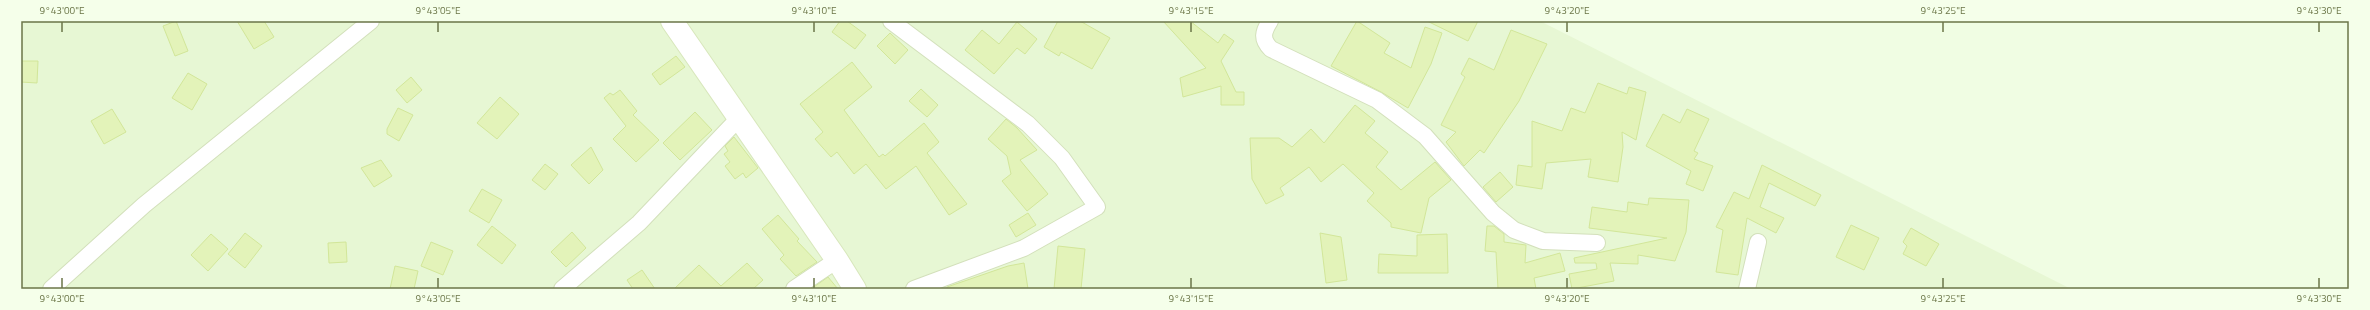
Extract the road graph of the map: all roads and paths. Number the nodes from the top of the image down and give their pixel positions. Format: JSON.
{"nodes":[{"id":1,"x":372,"y":21,"type":"edge"},
{"id":2,"x":672,"y":21,"type":"edge"},
{"id":3,"x":891,"y":21,"type":"edge"},
{"id":4,"x":1270,"y":21,"type":"edge"},
{"id":5,"x":739,"y":118,"type":"junction"},
{"id":6,"x":1758,"y":242,"type":"dead end"},
{"id":7,"x":1597,"y":243,"type":"dead end"},
{"id":8,"x":837,"y":260,"type":"junction"},
{"id":9,"x":51,"y":289,"type":"edge"},
{"id":10,"x":562,"y":289,"type":"edge"},
{"id":11,"x":794,"y":289,"type":"edge"},
{"id":12,"x":855,"y":289,"type":"edge"},
{"id":13,"x":914,"y":289,"type":"edge"},
{"id":14,"x":1747,"y":289,"type":"edge"}],
"edges":[{"from":1,"to":9,"type":"street"},
{"from":2,"to":5,"type":"main road"},
{"from":3,"to":13,"type":"street"},
{"from":4,"to":7,"type":"street"},
{"from":5,"to":8,"type":"main road"},
{"from":5,"to":10,"type":"street"},
{"from":6,"to":14,"type":"street"},
{"from":8,"to":11,"type":"street"},
{"from":8,"to":12,"type":"main road"}]}
